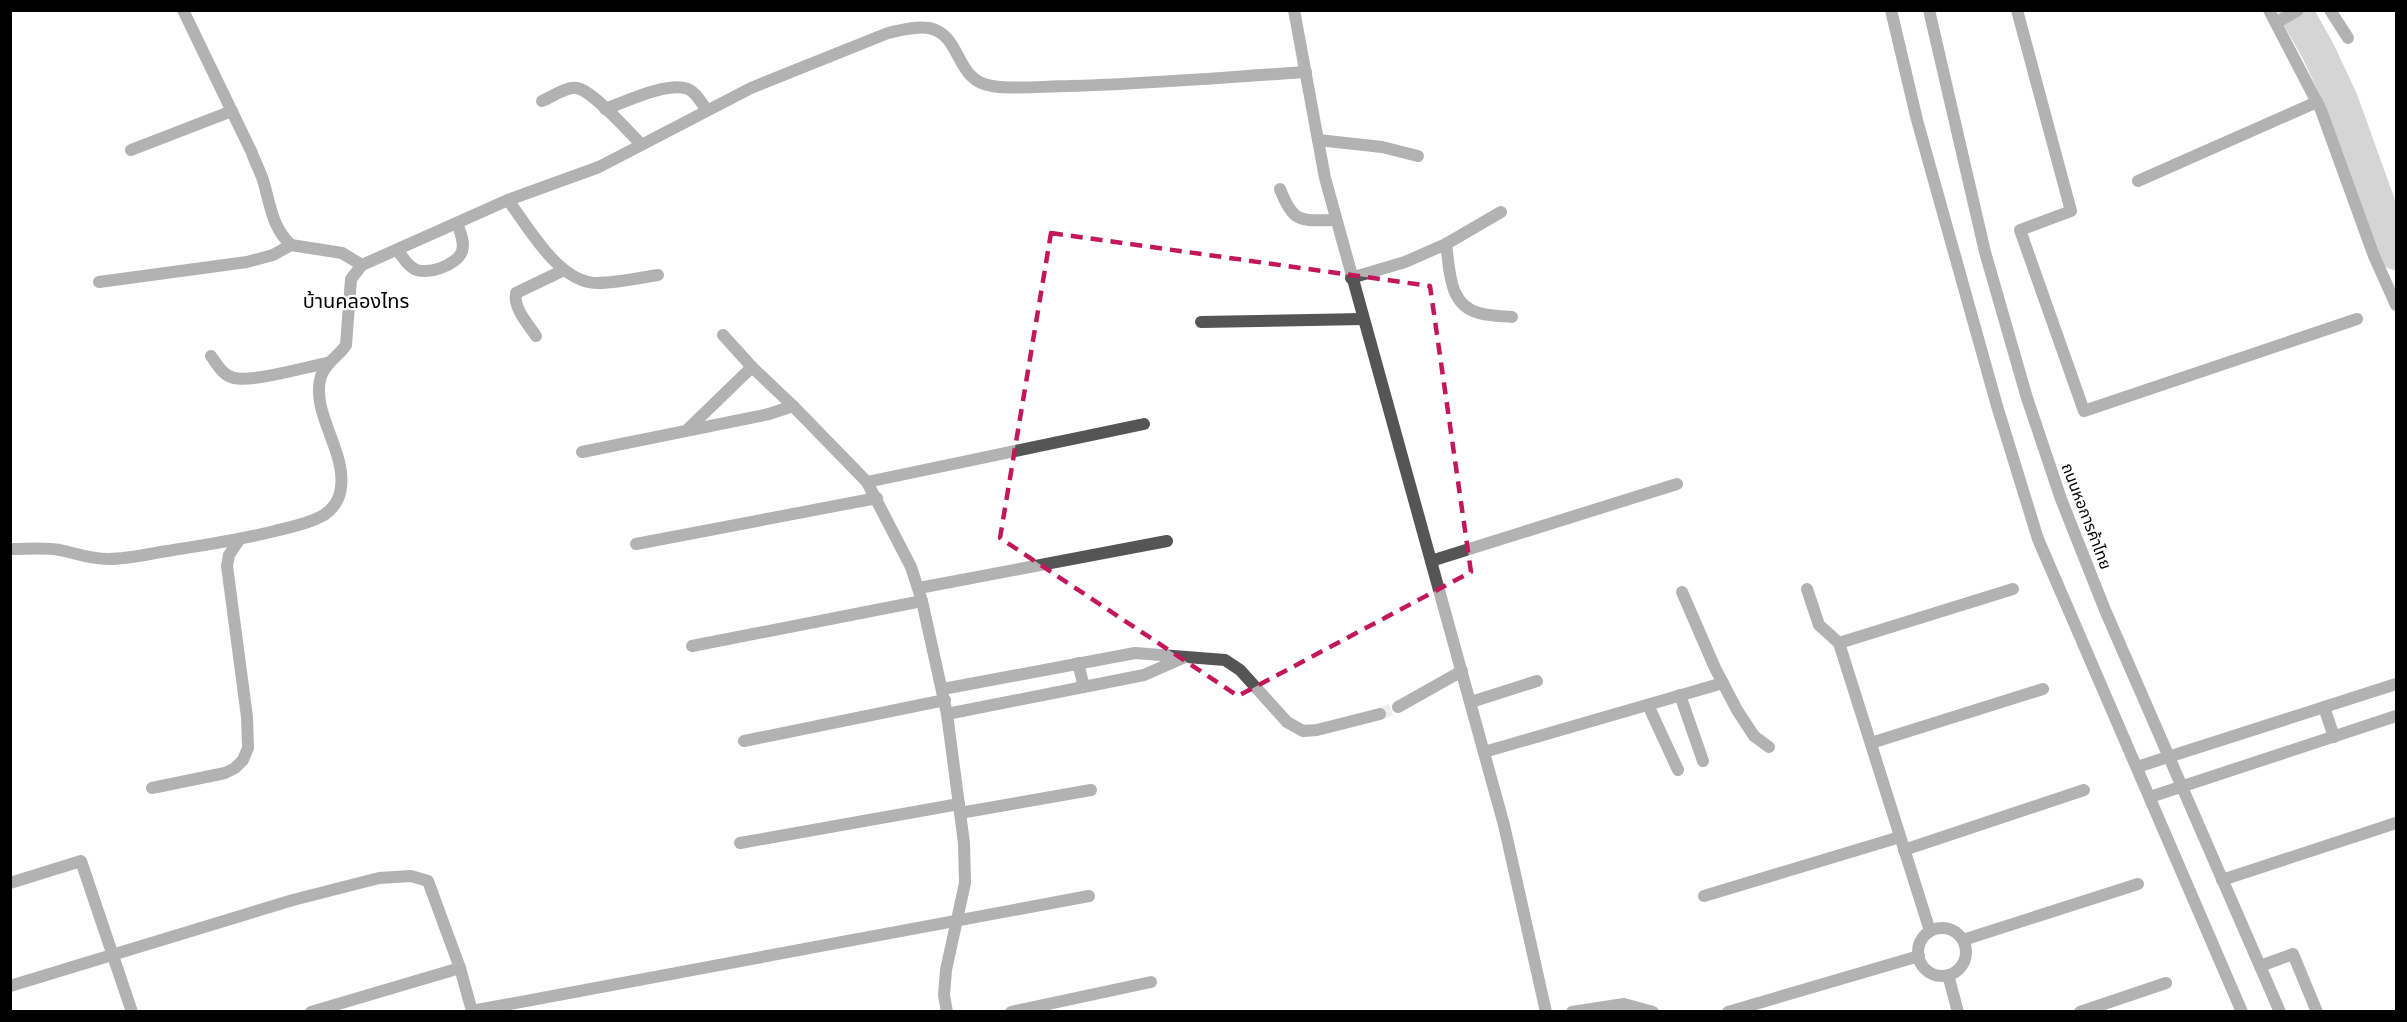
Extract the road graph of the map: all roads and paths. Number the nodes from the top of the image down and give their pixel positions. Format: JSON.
{"nodes":[{"id":1,"x":183,"y":10,"type":"edge"},
{"id":2,"x":1294,"y":10,"type":"edge"},
{"id":3,"x":1891,"y":10,"type":"edge"},
{"id":4,"x":1929,"y":10,"type":"edge"},
{"id":5,"x":2017,"y":10,"type":"edge"},
{"id":6,"x":2269,"y":10,"type":"edge"},
{"id":7,"x":2330,"y":10,"type":"edge"},
{"id":8,"x":2293,"y":13,"type":"edge"},
{"id":9,"x":2276,"y":23,"type":"junction"},
{"id":10,"x":2348,"y":38,"type":"dead end"},
{"id":11,"x":1306,"y":72,"type":"junction"},
{"id":12,"x":543,"y":101,"type":"dead end"},
{"id":13,"x":2318,"y":102,"type":"junction"},
{"id":14,"x":605,"y":109,"type":"junction"},
{"id":15,"x":707,"y":110,"type":"junction"},
{"id":16,"x":232,"y":111,"type":"junction"},
{"id":17,"x":1318,"y":140,"type":"junction"},
{"id":18,"x":641,"y":144,"type":"junction"},
{"id":19,"x":131,"y":150,"type":"dead end"},
{"id":20,"x":1418,"y":156,"type":"dead end"},
{"id":21,"x":2138,"y":181,"type":"dead end"},
{"id":22,"x":1280,"y":189,"type":"dead end"},
{"id":23,"x":508,"y":200,"type":"junction"},
{"id":24,"x":1501,"y":212,"type":"dead end"},
{"id":25,"x":1336,"y":220,"type":"junction"},
{"id":26,"x":457,"y":223,"type":"junction"},
{"id":27,"x":1446,"y":244,"type":"junction"},
{"id":28,"x":291,"y":245,"type":"junction"},
{"id":29,"x":397,"y":249,"type":"junction"},
{"id":30,"x":362,"y":265,"type":"junction"},
{"id":31,"x":564,"y":270,"type":"junction"},
{"id":32,"x":658,"y":275,"type":"dead end"},
{"id":33,"x":1351,"y":278,"type":"junction"},
{"id":34,"x":99,"y":282,"type":"dead end"},
{"id":35,"x":2397,"y":306,"type":"edge"},
{"id":36,"x":1512,"y":317,"type":"dead end"},
{"id":37,"x":1363,"y":319,"type":"junction"},
{"id":38,"x":2357,"y":319,"type":"dead end"},
{"id":39,"x":1201,"y":322,"type":"dead end"},
{"id":40,"x":723,"y":335,"type":"dead end"},
{"id":41,"x":536,"y":336,"type":"dead end"},
{"id":42,"x":211,"y":356,"type":"dead end"},
{"id":43,"x":328,"y":363,"type":"junction"},
{"id":44,"x":752,"y":367,"type":"junction"},
{"id":45,"x":793,"y":406,"type":"junction"},
{"id":46,"x":1144,"y":424,"type":"dead end"},
{"id":47,"x":688,"y":429,"type":"junction"},
{"id":48,"x":582,"y":452,"type":"dead end"},
{"id":49,"x":867,"y":482,"type":"junction"},
{"id":50,"x":1677,"y":484,"type":"dead end"},
{"id":51,"x":877,"y":498,"type":"junction"},
{"id":52,"x":239,"y":540,"type":"junction"},
{"id":53,"x":1167,"y":541,"type":"dead end"},
{"id":54,"x":636,"y":544,"type":"dead end"},
{"id":55,"x":10,"y":549,"type":"edge"},
{"id":56,"x":1431,"y":561,"type":"junction"},
{"id":57,"x":1807,"y":589,"type":"dead end"},
{"id":58,"x":2013,"y":589,"type":"dead end"},
{"id":59,"x":1682,"y":592,"type":"dead end"},
{"id":60,"x":920,"y":595,"type":"junction"},
{"id":61,"x":1839,"y":643,"type":"junction"},
{"id":62,"x":692,"y":646,"type":"dead end"},
{"id":63,"x":1185,"y":657,"type":"junction"},
{"id":64,"x":1078,"y":663,"type":"junction"},
{"id":65,"x":1462,"y":671,"type":"junction"},
{"id":66,"x":1537,"y":681,"type":"dead end"},
{"id":67,"x":1723,"y":683,"type":"junction"},
{"id":68,"x":2397,"y":684,"type":"edge"},
{"id":69,"x":1084,"y":687,"type":"junction"},
{"id":70,"x":2043,"y":689,"type":"dead end"},
{"id":71,"x":944,"y":695,"type":"junction"},
{"id":72,"x":1680,"y":695,"type":"junction"},
{"id":73,"x":1471,"y":702,"type":"junction"},
{"id":74,"x":1648,"y":705,"type":"junction"},
{"id":75,"x":1398,"y":707,"type":"tunnel mouth"},
{"id":76,"x":2324,"y":707,"type":"junction"},
{"id":77,"x":948,"y":714,"type":"junction"},
{"id":78,"x":1380,"y":714,"type":"tunnel mouth"},
{"id":79,"x":2397,"y":716,"type":"edge"},
{"id":80,"x":2334,"y":736,"type":"junction"},
{"id":81,"x":744,"y":741,"type":"dead end"},
{"id":82,"x":1871,"y":743,"type":"junction"},
{"id":83,"x":1769,"y":747,"type":"dead end"},
{"id":84,"x":1484,"y":752,"type":"junction"},
{"id":85,"x":2170,"y":756,"type":"junction"},
{"id":86,"x":1703,"y":761,"type":"dead end"},
{"id":87,"x":2137,"y":767,"type":"junction"},
{"id":88,"x":1678,"y":770,"type":"dead end"},
{"id":89,"x":2182,"y":786,"type":"junction"},
{"id":90,"x":152,"y":788,"type":"dead end"},
{"id":91,"x":1091,"y":790,"type":"dead end"},
{"id":92,"x":2085,"y":790,"type":"dead end"},
{"id":93,"x":2150,"y":797,"type":"junction"},
{"id":94,"x":960,"y":808,"type":"junction"},
{"id":95,"x":2397,"y":824,"type":"edge"},
{"id":96,"x":1900,"y":837,"type":"junction"},
{"id":97,"x":740,"y":843,"type":"dead end"},
{"id":98,"x":1904,"y":850,"type":"junction"},
{"id":99,"x":2222,"y":880,"type":"junction"},
{"id":100,"x":10,"y":883,"type":"edge"},
{"id":101,"x":2138,"y":884,"type":"dead end"},
{"id":102,"x":1089,"y":896,"type":"dead end"},
{"id":103,"x":1704,"y":896,"type":"dead end"},
{"id":104,"x":955,"y":922,"type":"junction"},
{"id":105,"x":1930,"y":931,"type":"junction"},
{"id":106,"x":1963,"y":940,"type":"junction"},
{"id":107,"x":111,"y":955,"type":"junction"},
{"id":108,"x":1918,"y":956,"type":"junction"},
{"id":109,"x":2260,"y":966,"type":"junction"},
{"id":110,"x":460,"y":968,"type":"junction"},
{"id":111,"x":1948,"y":975,"type":"junction"},
{"id":112,"x":1151,"y":982,"type":"dead end"},
{"id":113,"x":2166,"y":983,"type":"dead end"},
{"id":114,"x":10,"y":987,"type":"edge"},
{"id":115,"x":132,"y":1011,"type":"edge"},
{"id":116,"x":311,"y":1011,"type":"edge"},
{"id":117,"x":947,"y":1011,"type":"edge"},
{"id":118,"x":1011,"y":1011,"type":"edge"},
{"id":119,"x":1546,"y":1011,"type":"edge"},
{"id":120,"x":1572,"y":1011,"type":"edge"},
{"id":121,"x":1653,"y":1011,"type":"edge"},
{"id":122,"x":1728,"y":1011,"type":"edge"},
{"id":123,"x":1958,"y":1011,"type":"edge"},
{"id":124,"x":2080,"y":1011,"type":"edge"},
{"id":125,"x":2242,"y":1011,"type":"edge"},
{"id":126,"x":2280,"y":1011,"type":"edge"},
{"id":127,"x":2317,"y":1011,"type":"edge"}],
"edges":[{"from":1,"to":16,"type":"street"},
{"from":2,"to":11,"type":"street"},
{"from":3,"to":87,"type":"street"},
{"from":4,"to":85,"type":"street","name":"ถนนหอการค้าไทย"},
{"from":5,"to":38,"type":"street"},
{"from":6,"to":9,"type":"street"},
{"from":7,"to":10,"type":"street"},
{"from":8,"to":9,"type":"street"},
{"from":9,"to":13,"type":"street"},
{"from":11,"to":15,"type":"street"},
{"from":11,"to":17,"type":"street"},
{"from":12,"to":14,"type":"street"},
{"from":13,"to":21,"type":"street"},
{"from":13,"to":35,"type":"street"},
{"from":14,"to":15,"type":"street"},
{"from":14,"to":18,"type":"street"},
{"from":15,"to":18,"type":"street"},
{"from":16,"to":19,"type":"street"},
{"from":16,"to":28,"type":"street"},
{"from":17,"to":20,"type":"street"},
{"from":17,"to":25,"type":"street"},
{"from":18,"to":23,"type":"street"},
{"from":22,"to":25,"type":"street"},
{"from":23,"to":26,"type":"street"},
{"from":23,"to":31,"type":"street"},
{"from":24,"to":27,"type":"street"},
{"from":25,"to":33,"type":"street"},
{"from":26,"to":29,"type":"street"},
{"from":26,"to":29,"type":"street"},
{"from":27,"to":33,"type":"street"},
{"from":27,"to":36,"type":"street"},
{"from":28,"to":30,"type":"street"},
{"from":28,"to":34,"type":"street"},
{"from":29,"to":30,"type":"street"},
{"from":30,"to":43,"type":"street"},
{"from":31,"to":32,"type":"street"},
{"from":31,"to":41,"type":"street"},
{"from":33,"to":37,"type":"street"},
{"from":37,"to":39,"type":"street"},
{"from":37,"to":56,"type":"street"},
{"from":40,"to":44,"type":"street"},
{"from":42,"to":43,"type":"street"},
{"from":43,"to":52,"type":"street"},
{"from":44,"to":45,"type":"street"},
{"from":44,"to":47,"type":"street"},
{"from":45,"to":47,"type":"street"},
{"from":45,"to":49,"type":"street"},
{"from":46,"to":49,"type":"street"},
{"from":47,"to":48,"type":"street"},
{"from":49,"to":51,"type":"street"},
{"from":50,"to":56,"type":"street"},
{"from":51,"to":54,"type":"street"},
{"from":51,"to":60,"type":"street"},
{"from":52,"to":55,"type":"street"},
{"from":52,"to":90,"type":"street"},
{"from":53,"to":60,"type":"street"},
{"from":56,"to":65,"type":"street"},
{"from":57,"to":61,"type":"street"},
{"from":58,"to":61,"type":"street"},
{"from":59,"to":67,"type":"street"},
{"from":60,"to":62,"type":"street"},
{"from":60,"to":71,"type":"street"},
{"from":61,"to":82,"type":"street"},
{"from":63,"to":64,"type":"street"},
{"from":63,"to":69,"type":"street"},
{"from":63,"to":78,"type":"street"},
{"from":64,"to":69,"type":"street"},
{"from":64,"to":71,"type":"street"},
{"from":65,"to":73,"type":"street"},
{"from":65,"to":75,"type":"street"},
{"from":66,"to":73,"type":"street"},
{"from":67,"to":72,"type":"street"},
{"from":67,"to":83,"type":"street"},
{"from":68,"to":76,"type":"street"},
{"from":69,"to":77,"type":"street"},
{"from":70,"to":82,"type":"street"},
{"from":71,"to":77,"type":"street"},
{"from":71,"to":81,"type":"street"},
{"from":72,"to":74,"type":"street"},
{"from":72,"to":86,"type":"street"},
{"from":73,"to":84,"type":"street"},
{"from":74,"to":84,"type":"street"},
{"from":74,"to":88,"type":"street"},
{"from":76,"to":80,"type":"street"},
{"from":76,"to":85,"type":"street"},
{"from":77,"to":94,"type":"street"},
{"from":79,"to":80,"type":"street"},
{"from":80,"to":89,"type":"street"},
{"from":82,"to":96,"type":"street"},
{"from":84,"to":119,"type":"street"},
{"from":85,"to":87,"type":"street"},
{"from":85,"to":89,"type":"street","name":"ถนนหอการค้าไทย"},
{"from":87,"to":93,"type":"street"},
{"from":89,"to":93,"type":"street"},
{"from":89,"to":99,"type":"street","name":"ถนนหอการค้าไทย"},
{"from":91,"to":94,"type":"street"},
{"from":92,"to":98,"type":"street"},
{"from":93,"to":125,"type":"street"},
{"from":94,"to":97,"type":"street"},
{"from":94,"to":104,"type":"street"},
{"from":95,"to":99,"type":"street"},
{"from":96,"to":98,"type":"street"},
{"from":96,"to":103,"type":"street"},
{"from":98,"to":105,"type":"street"},
{"from":99,"to":109,"type":"street","name":"ถนนหอการค้าไทย"},
{"from":100,"to":107,"type":"street"},
{"from":101,"to":106,"type":"street"},
{"from":102,"to":104,"type":"street"},
{"from":104,"to":110,"type":"street"},
{"from":104,"to":117,"type":"street"},
{"from":105,"to":106,"type":"street"},
{"from":105,"to":108,"type":"street"},
{"from":106,"to":111,"type":"street"},
{"from":107,"to":110,"type":"street"},
{"from":107,"to":114,"type":"street"},
{"from":107,"to":115,"type":"street"},
{"from":108,"to":111,"type":"street"},
{"from":108,"to":122,"type":"street"},
{"from":109,"to":126,"type":"street","name":"ถนนหอการค้าไทย"},
{"from":109,"to":127,"type":"street"},
{"from":110,"to":116,"type":"street"},
{"from":111,"to":123,"type":"street"},
{"from":112,"to":118,"type":"street"},
{"from":113,"to":124,"type":"street"},
{"from":120,"to":121,"type":"street"}]}
